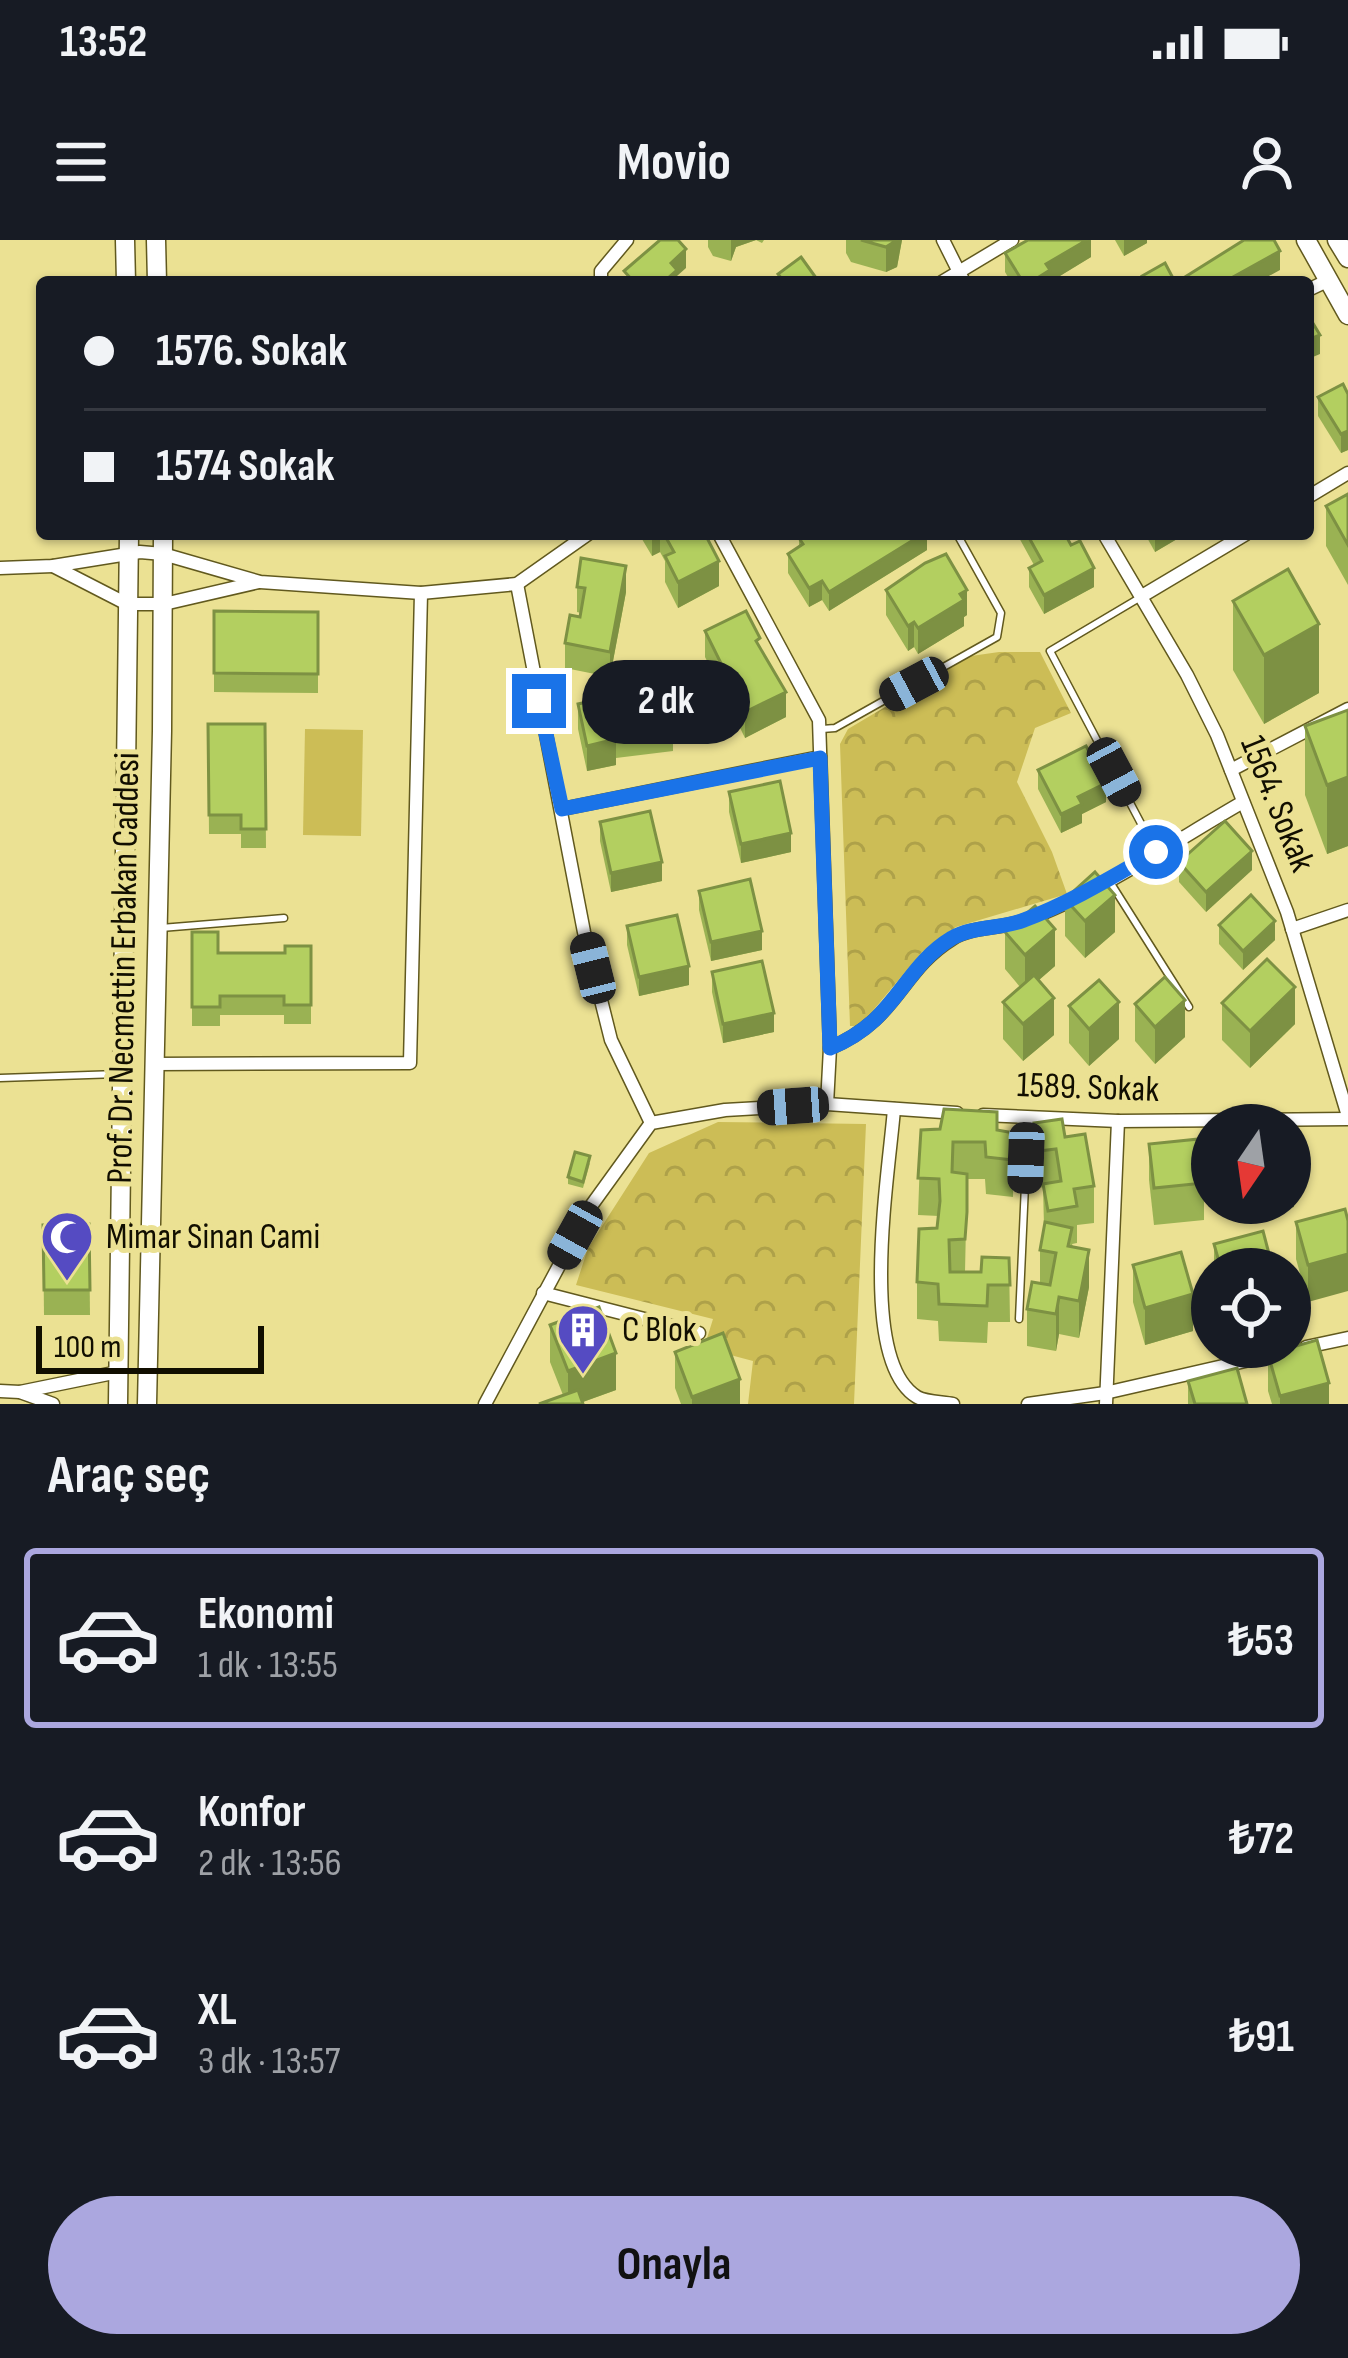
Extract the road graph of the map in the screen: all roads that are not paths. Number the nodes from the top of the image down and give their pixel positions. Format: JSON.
{"nodes":[{"id":1,"x":125,"y":240,"type":"edge"},
{"id":2,"x":156,"y":240,"type":"edge"},
{"id":3,"x":627,"y":240,"type":"edge"},
{"id":4,"x":943,"y":240,"type":"edge"},
{"id":5,"x":1012,"y":240,"type":"edge"},
{"id":6,"x":1306,"y":240,"type":"edge"},
{"id":7,"x":1337,"y":240,"type":"edge"},
{"id":8,"x":1348,"y":257,"type":"edge"},
{"id":9,"x":126,"y":276,"type":"edge"},
{"id":10,"x":157,"y":276,"type":"edge"},
{"id":11,"x":601,"y":276,"type":"edge"},
{"id":12,"x":960,"y":276,"type":"edge"},
{"id":13,"x":1329,"y":280,"type":"junction"},
{"id":14,"x":1314,"y":287,"type":"edge"},
{"id":15,"x":1348,"y":315,"type":"edge"},
{"id":16,"x":1348,"y":473,"type":"edge"},
{"id":17,"x":1314,"y":493,"type":"edge"},
{"id":18,"x":579,"y":540,"type":"edge"},
{"id":19,"x":722,"y":540,"type":"edge"},
{"id":20,"x":960,"y":540,"type":"edge"},
{"id":21,"x":1108,"y":540,"type":"edge"},
{"id":22,"x":1236,"y":540,"type":"edge"},
{"id":23,"x":129,"y":543,"type":"edge"},
{"id":24,"x":163,"y":544,"type":"edge"},
{"id":25,"x":53,"y":566,"type":"junction"},
{"id":26,"x":0,"y":568,"type":"edge"},
{"id":27,"x":260,"y":582,"type":"junction"},
{"id":28,"x":517,"y":584,"type":"junction"},
{"id":29,"x":421,"y":593,"type":"junction"},
{"id":30,"x":1142,"y":596,"type":"junction"},
{"id":31,"x":128,"y":604,"type":"junction"},
{"id":32,"x":164,"y":604,"type":"junction"},
{"id":33,"x":1348,"y":709,"type":"edge"},
{"id":34,"x":819,"y":729,"type":"junction"},
{"id":35,"x":820,"y":758,"type":"junction"},
{"id":36,"x":1231,"y":770,"type":"junction"},
{"id":37,"x":1243,"y":802,"type":"junction"},
{"id":38,"x":562,"y":809,"type":"junction"},
{"id":39,"x":1156,"y":852,"type":"junction"},
{"id":40,"x":1108,"y":879,"type":"junction"},
{"id":41,"x":1348,"y":910,"type":"edge"},
{"id":42,"x":284,"y":918,"type":"dead end"},
{"id":43,"x":158,"y":928,"type":"junction"},
{"id":44,"x":1292,"y":929,"type":"junction"},
{"id":45,"x":1189,"y":1007,"type":"edge"},
{"id":46,"x":830,"y":1048,"type":"junction"},
{"id":47,"x":154,"y":1064,"type":"junction"},
{"id":48,"x":122,"y":1074,"type":"junction"},
{"id":49,"x":0,"y":1078,"type":"edge"},
{"id":50,"x":827,"y":1104,"type":"junction"},
{"id":51,"x":894,"y":1109,"type":"junction"},
{"id":52,"x":1348,"y":1117,"type":"edge"},
{"id":53,"x":1028,"y":1118,"type":"junction"},
{"id":54,"x":1118,"y":1121,"type":"junction"},
{"id":55,"x":651,"y":1123,"type":"junction"},
{"id":56,"x":542,"y":1293,"type":"junction"},
{"id":57,"x":1019,"y":1319,"type":"dead end"},
{"id":58,"x":699,"y":1333,"type":"dead end"},
{"id":59,"x":1348,"y":1337,"type":"edge"},
{"id":60,"x":118,"y":1372,"type":"junction"},
{"id":61,"x":0,"y":1391,"type":"edge"},
{"id":62,"x":20,"y":1392,"type":"junction"},
{"id":63,"x":1106,"y":1399,"type":"edge"},
{"id":64,"x":53,"y":1404,"type":"edge"},
{"id":65,"x":118,"y":1404,"type":"edge"},
{"id":66,"x":147,"y":1404,"type":"edge"},
{"id":67,"x":485,"y":1404,"type":"edge"},
{"id":68,"x":953,"y":1404,"type":"edge"},
{"id":69,"x":1028,"y":1404,"type":"edge"}],
"edges":[{"from":1,"to":9,"type":"main road"},
{"from":2,"to":10,"type":"main road"},
{"from":3,"to":11,"type":"street"},
{"from":4,"to":12,"type":"street"},
{"from":5,"to":12,"type":"street"},
{"from":6,"to":13,"type":"main road"},
{"from":7,"to":8,"type":"main road"},
{"from":13,"to":14,"type":"street"},
{"from":13,"to":15,"type":"main road"},
{"from":16,"to":17,"type":"street"},
{"from":18,"to":28,"type":"street"},
{"from":19,"to":34,"type":"street"},
{"from":20,"to":34,"type":"lane"},
{"from":21,"to":30,"type":"street","name":"1564. Sokak"},
{"from":22,"to":30,"type":"street"},
{"from":23,"to":24,"type":"street"},
{"from":23,"to":25,"type":"street"},
{"from":23,"to":31,"type":"main road","name":"Prof. Dr. Necmettin Erbakan Caddesi"},
{"from":24,"to":27,"type":"street"},
{"from":24,"to":32,"type":"main road","name":"Prof. Dr. Necmettin Erbakan Caddesi"},
{"from":25,"to":26,"type":"street"},
{"from":25,"to":31,"type":"street"},
{"from":27,"to":29,"type":"street"},
{"from":27,"to":32,"type":"street"},
{"from":28,"to":29,"type":"street"},
{"from":28,"to":38,"type":"street"},
{"from":29,"to":47,"type":"street"},
{"from":30,"to":36,"type":"street","name":"1564. Sokak"},
{"from":30,"to":39,"type":"lane"},
{"from":31,"to":32,"type":"street"},
{"from":31,"to":48,"type":"main road","name":"Prof. Dr. Necmettin Erbakan Caddesi"},
{"from":32,"to":43,"type":"main road","name":"Prof. Dr. Necmettin Erbakan Caddesi"},
{"from":33,"to":36,"type":"street"},
{"from":34,"to":35,"type":"street"},
{"from":35,"to":38,"type":"street"},
{"from":35,"to":46,"type":"street"},
{"from":36,"to":37,"type":"street","name":"1564. Sokak"},
{"from":37,"to":39,"type":"street"},
{"from":37,"to":44,"type":"street","name":"1564. Sokak"},
{"from":38,"to":55,"type":"street"},
{"from":39,"to":40,"type":"street"},
{"from":40,"to":45,"type":"lane"},
{"from":40,"to":46,"type":"street"},
{"from":41,"to":44,"type":"street"},
{"from":42,"to":43,"type":"lane"},
{"from":43,"to":47,"type":"main road","name":"Prof. Dr. Necmettin Erbakan Caddesi"},
{"from":44,"to":52,"type":"street","name":"1564. Sokak"},
{"from":46,"to":50,"type":"street"},
{"from":47,"to":66,"type":"main road","name":"Prof. Dr. Necmettin Erbakan Caddesi"},
{"from":48,"to":49,"type":"lane"},
{"from":48,"to":60,"type":"main road","name":"Prof. Dr. Necmettin Erbakan Caddesi"},
{"from":50,"to":51,"type":"street","name":"1589. Sokak"},
{"from":50,"to":55,"type":"street","name":"1589. Sokak"},
{"from":51,"to":53,"type":"street","name":"1589. Sokak"},
{"from":51,"to":68,"type":"street"},
{"from":52,"to":54,"type":"street","name":"1589. Sokak"},
{"from":53,"to":54,"type":"street","name":"1589. Sokak"},
{"from":53,"to":57,"type":"lane"},
{"from":54,"to":63,"type":"street"},
{"from":55,"to":56,"type":"street"},
{"from":56,"to":58,"type":"street"},
{"from":56,"to":67,"type":"street"},
{"from":59,"to":63,"type":"street"},
{"from":60,"to":62,"type":"street"},
{"from":60,"to":65,"type":"main road","name":"Prof. Dr. Necmettin Erbakan Caddesi"},
{"from":61,"to":62,"type":"street"},
{"from":62,"to":64,"type":"street"},
{"from":63,"to":69,"type":"street"}]}
